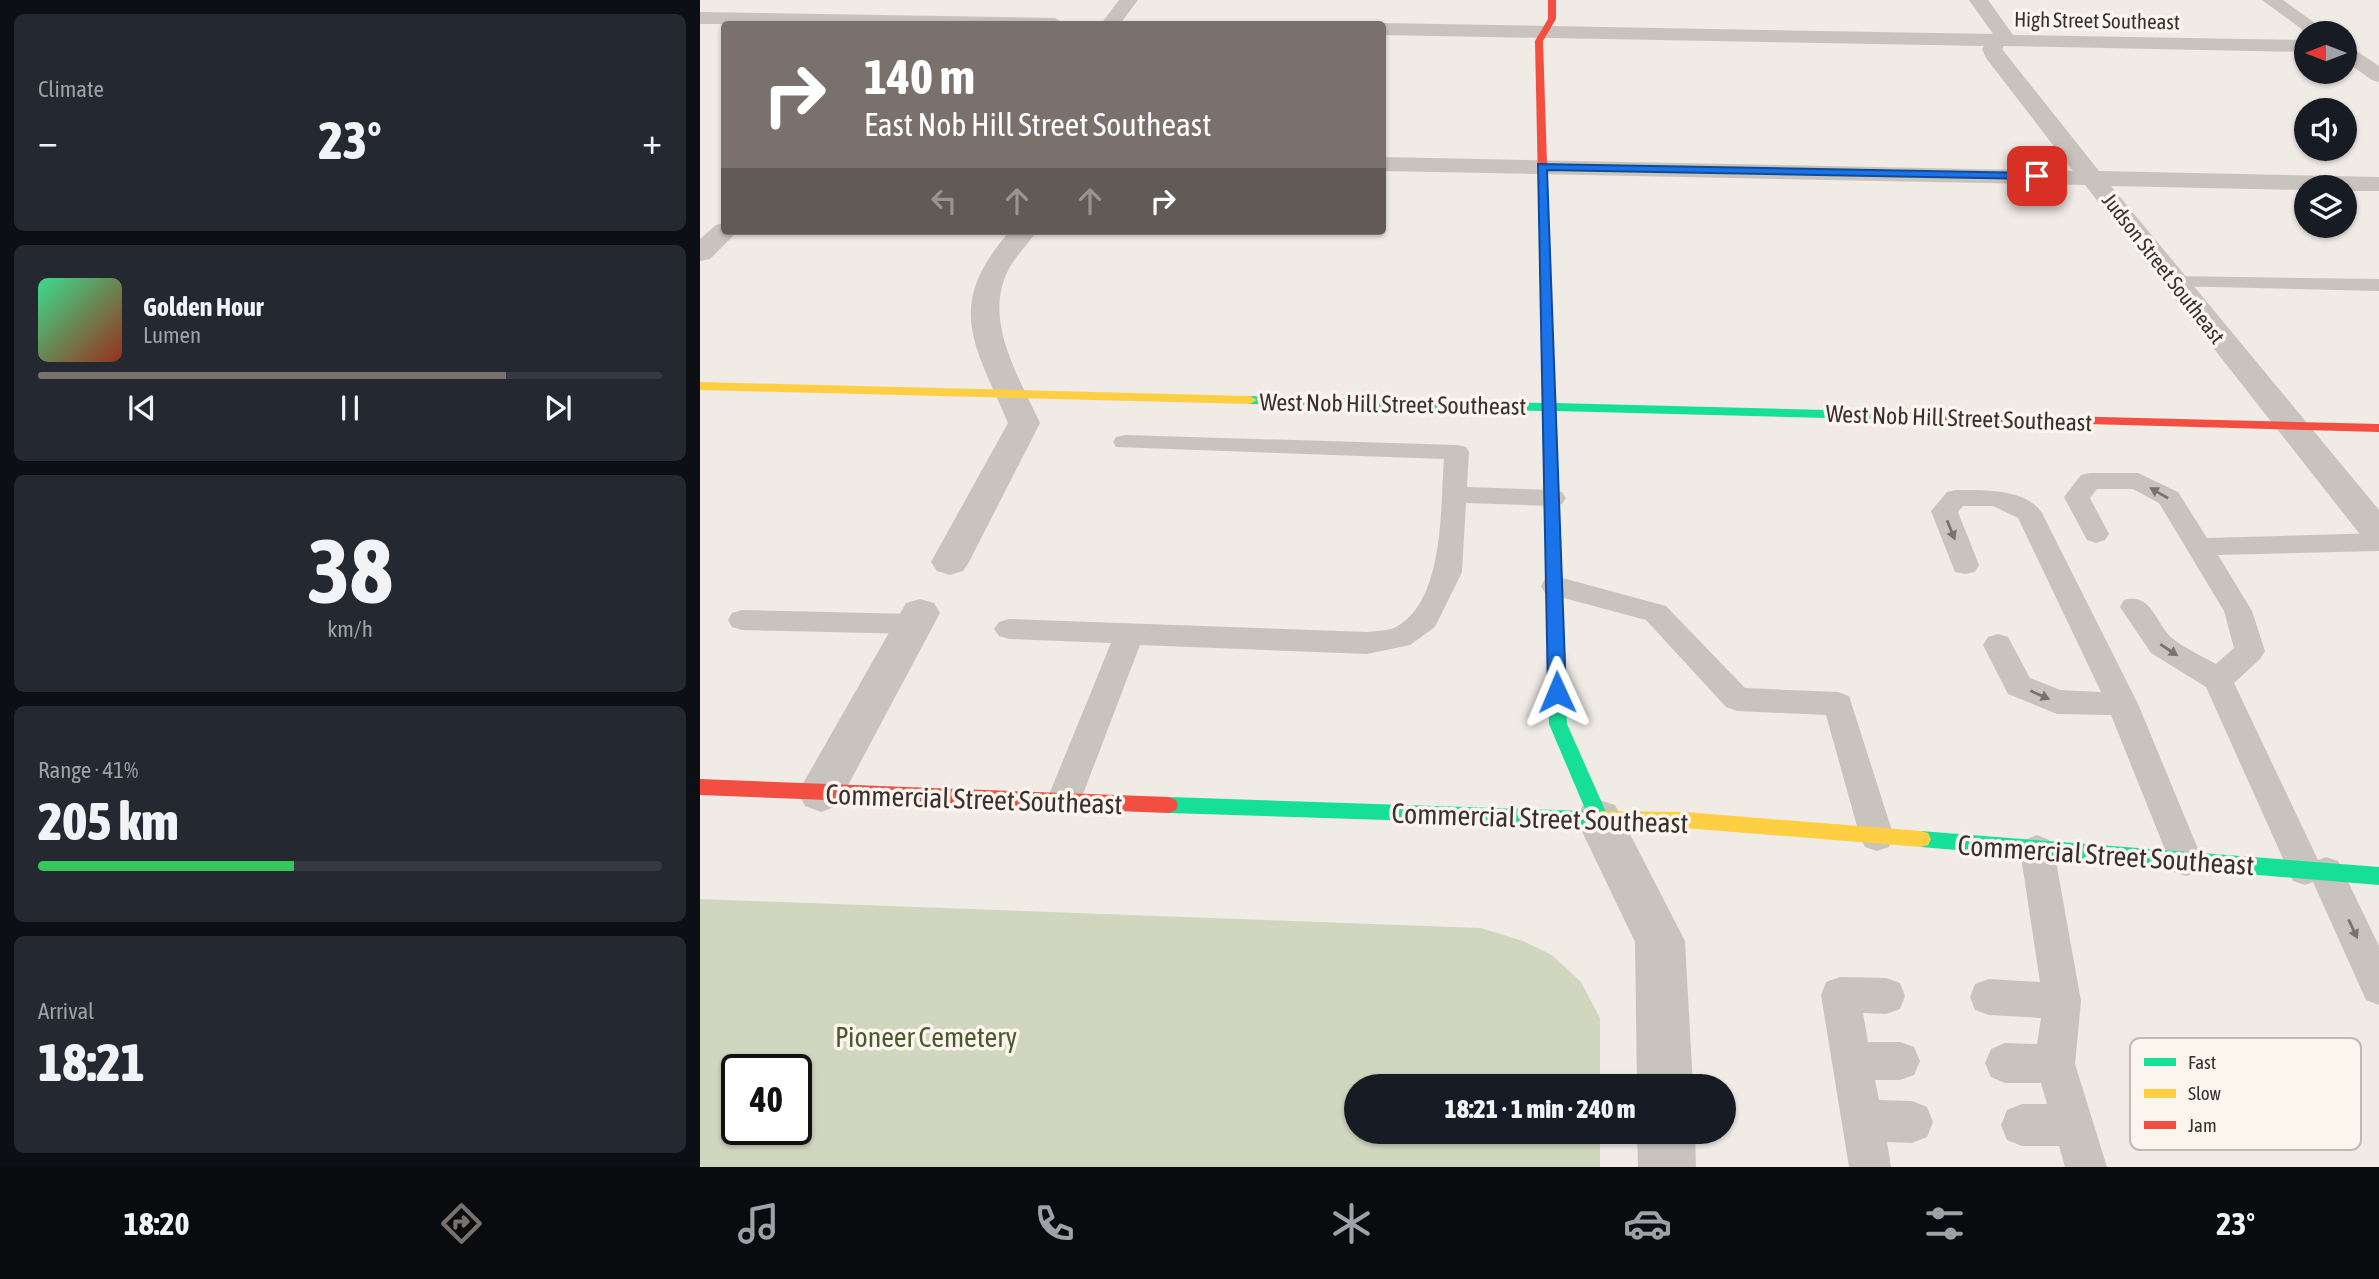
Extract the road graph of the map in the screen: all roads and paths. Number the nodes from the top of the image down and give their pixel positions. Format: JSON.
{"nodes":[{"id":1,"x":1129,"y":0,"type":"edge"},
{"id":2,"x":1552,"y":0,"type":"edge"},
{"id":3,"x":1978,"y":0,"type":"edge"},
{"id":4,"x":2271,"y":0,"type":"edge"},
{"id":5,"x":700,"y":18,"type":"edge"},
{"id":6,"x":832,"y":21,"type":"edge"},
{"id":7,"x":1112,"y":21,"type":"edge"},
{"id":8,"x":2302,"y":21,"type":"edge"},
{"id":9,"x":1386,"y":29,"type":"edge"},
{"id":10,"x":1543,"y":32,"type":"junction"},
{"id":11,"x":2000,"y":41,"type":"junction"},
{"id":12,"x":2294,"y":46,"type":"edge"},
{"id":13,"x":2357,"y":60,"type":"edge"},
{"id":14,"x":2379,"y":76,"type":"edge"},
{"id":15,"x":1386,"y":164,"type":"edge"},
{"id":16,"x":1542,"y":167,"type":"junction"},
{"id":17,"x":2092,"y":177,"type":"junction"},
{"id":18,"x":2379,"y":184,"type":"edge"},
{"id":19,"x":721,"y":235,"type":"edge"},
{"id":20,"x":1020,"y":235,"type":"edge"},
{"id":21,"x":700,"y":253,"type":"edge"},
{"id":22,"x":2175,"y":282,"type":"junction"},
{"id":23,"x":2379,"y":285,"type":"edge"},
{"id":24,"x":700,"y":386,"type":"edge"},
{"id":25,"x":1013,"y":396,"type":"junction"},
{"id":26,"x":1550,"y":407,"type":"junction"},
{"id":27,"x":2290,"y":427,"type":"junction"},
{"id":28,"x":2379,"y":428,"type":"edge"},
{"id":29,"x":1125,"y":442,"type":"dead end"},
{"id":30,"x":1454,"y":495,"type":"junction"},
{"id":31,"x":1553,"y":498,"type":"junction"},
{"id":32,"x":2096,"y":534,"type":"dead end"},
{"id":33,"x":2379,"y":534,"type":"edge"},
{"id":34,"x":2379,"y":542,"type":"edge"},
{"id":35,"x":2199,"y":547,"type":"junction"},
{"id":36,"x":950,"y":562,"type":"dead end"},
{"id":37,"x":1965,"y":565,"type":"dead end"},
{"id":38,"x":1555,"y":586,"type":"junction"},
{"id":39,"x":2134,"y":607,"type":"dead end"},
{"id":40,"x":917,"y":619,"type":"joint"},
{"id":41,"x":741,"y":620,"type":"dead end"},
{"id":42,"x":1009,"y":629,"type":"dead end"},
{"id":43,"x":1129,"y":634,"type":"junction"},
{"id":44,"x":1998,"y":645,"type":"dead end"},
{"id":45,"x":2218,"y":680,"type":"junction"},
{"id":46,"x":2122,"y":704,"type":"junction"},
{"id":47,"x":700,"y":787,"type":"edge"},
{"id":48,"x":821,"y":793,"type":"junction"},
{"id":49,"x":1063,"y":802,"type":"junction"},
{"id":50,"x":1599,"y":819,"type":"junction"},
{"id":51,"x":1877,"y":837,"type":"junction"},
{"id":52,"x":2037,"y":850,"type":"junction"},
{"id":53,"x":2186,"y":861,"type":"junction"},
{"id":54,"x":2316,"y":871,"type":"junction"},
{"id":55,"x":2379,"y":876,"type":"edge"},
{"id":56,"x":2379,"y":987,"type":"edge"},
{"id":57,"x":1886,"y":996,"type":"dead end"},
{"id":58,"x":1989,"y":997,"type":"dead end"},
{"id":59,"x":2062,"y":1001,"type":"junction"},
{"id":60,"x":1852,"y":1061,"type":"junction"},
{"id":61,"x":1900,"y":1061,"type":"dead end"},
{"id":62,"x":2006,"y":1063,"type":"dead end"},
{"id":63,"x":2055,"y":1064,"type":"junction"},
{"id":64,"x":1665,"y":1074,"type":"edge"},
{"id":65,"x":1862,"y":1120,"type":"junction"},
{"id":66,"x":1912,"y":1122,"type":"dead end"},
{"id":67,"x":2022,"y":1125,"type":"dead end"},
{"id":68,"x":2074,"y":1125,"type":"junction"},
{"id":69,"x":1666,"y":1144,"type":"edge"},
{"id":70,"x":1667,"y":1167,"type":"edge"},
{"id":71,"x":1870,"y":1167,"type":"edge"},
{"id":72,"x":2086,"y":1167,"type":"edge"}],
"edges":[{"from":1,"to":7,"type":"street"},
{"from":2,"to":10,"type":"street"},
{"from":3,"to":11,"type":"street","name":"Judson Street Southeast"},
{"from":4,"to":8,"type":"street"},
{"from":5,"to":6,"type":"street"},
{"from":9,"to":10,"type":"street","name":"High Street Southeast"},
{"from":10,"to":11,"type":"street","name":"High Street Southeast"},
{"from":10,"to":16,"type":"street"},
{"from":11,"to":12,"type":"street","name":"High Street Southeast"},
{"from":11,"to":17,"type":"street","name":"Judson Street Southeast"},
{"from":13,"to":14,"type":"street"},
{"from":15,"to":16,"type":"street"},
{"from":16,"to":17,"type":"street"},
{"from":16,"to":26,"type":"street"},
{"from":17,"to":18,"type":"street"},
{"from":17,"to":22,"type":"street","name":"Judson Street Southeast"},
{"from":19,"to":21,"type":"street"},
{"from":20,"to":25,"type":"street"},
{"from":22,"to":23,"type":"lane"},
{"from":22,"to":27,"type":"street","name":"Judson Street Southeast"},
{"from":24,"to":25,"type":"street","name":"West Nob Hill Street Southeast"},
{"from":25,"to":26,"type":"street","name":"West Nob Hill Street Southeast"},
{"from":25,"to":36,"type":"street"},
{"from":26,"to":27,"type":"street","name":"West Nob Hill Street Southeast"},
{"from":26,"to":31,"type":"street"},
{"from":27,"to":28,"type":"street","name":"West Nob Hill Street Southeast"},
{"from":27,"to":33,"type":"street","name":"Judson Street Southeast"},
{"from":29,"to":30,"type":"lane"},
{"from":30,"to":31,"type":"lane"},
{"from":30,"to":43,"type":"lane"},
{"from":31,"to":38,"type":"street"},
{"from":35,"to":32,"type":"lane","one_way":true},
{"from":34,"to":35,"type":"lane"},
{"from":35,"to":45,"type":"lane"},
{"from":46,"to":37,"type":"lane","one_way":true},
{"from":38,"to":50,"type":"street"},
{"from":38,"to":51,"type":"lane"},
{"from":39,"to":45,"type":"lane","one_way":true},
{"from":40,"to":41,"type":"lane"},
{"from":40,"to":48,"type":"street"},
{"from":42,"to":43,"type":"lane"},
{"from":43,"to":49,"type":"lane"},
{"from":44,"to":46,"type":"lane","one_way":true},
{"from":45,"to":54,"type":"lane"},
{"from":46,"to":53,"type":"lane"},
{"from":47,"to":48,"type":"street","name":"Commercial Street Southeast"},
{"from":48,"to":49,"type":"street","name":"Commercial Street Southeast"},
{"from":49,"to":50,"type":"street","name":"Commercial Street Southeast"},
{"from":50,"to":51,"type":"street","name":"Commercial Street Southeast"},
{"from":50,"to":64,"type":"street"},
{"from":51,"to":52,"type":"street","name":"Commercial Street Southeast"},
{"from":52,"to":53,"type":"street","name":"Commercial Street Southeast"},
{"from":52,"to":59,"type":"lane"},
{"from":53,"to":54,"type":"street","name":"Commercial Street Southeast"},
{"from":54,"to":55,"type":"street","name":"Commercial Street Southeast"},
{"from":54,"to":56,"type":"lane","one_way":true},
{"from":57,"to":60,"type":"lane"},
{"from":58,"to":59,"type":"lane"},
{"from":59,"to":63,"type":"lane"},
{"from":60,"to":61,"type":"lane"},
{"from":60,"to":65,"type":"lane"},
{"from":62,"to":63,"type":"lane"},
{"from":63,"to":68,"type":"lane"},
{"from":65,"to":66,"type":"lane"},
{"from":65,"to":71,"type":"lane"},
{"from":67,"to":68,"type":"lane"},
{"from":68,"to":72,"type":"lane"},
{"from":69,"to":70,"type":"street"}]}
